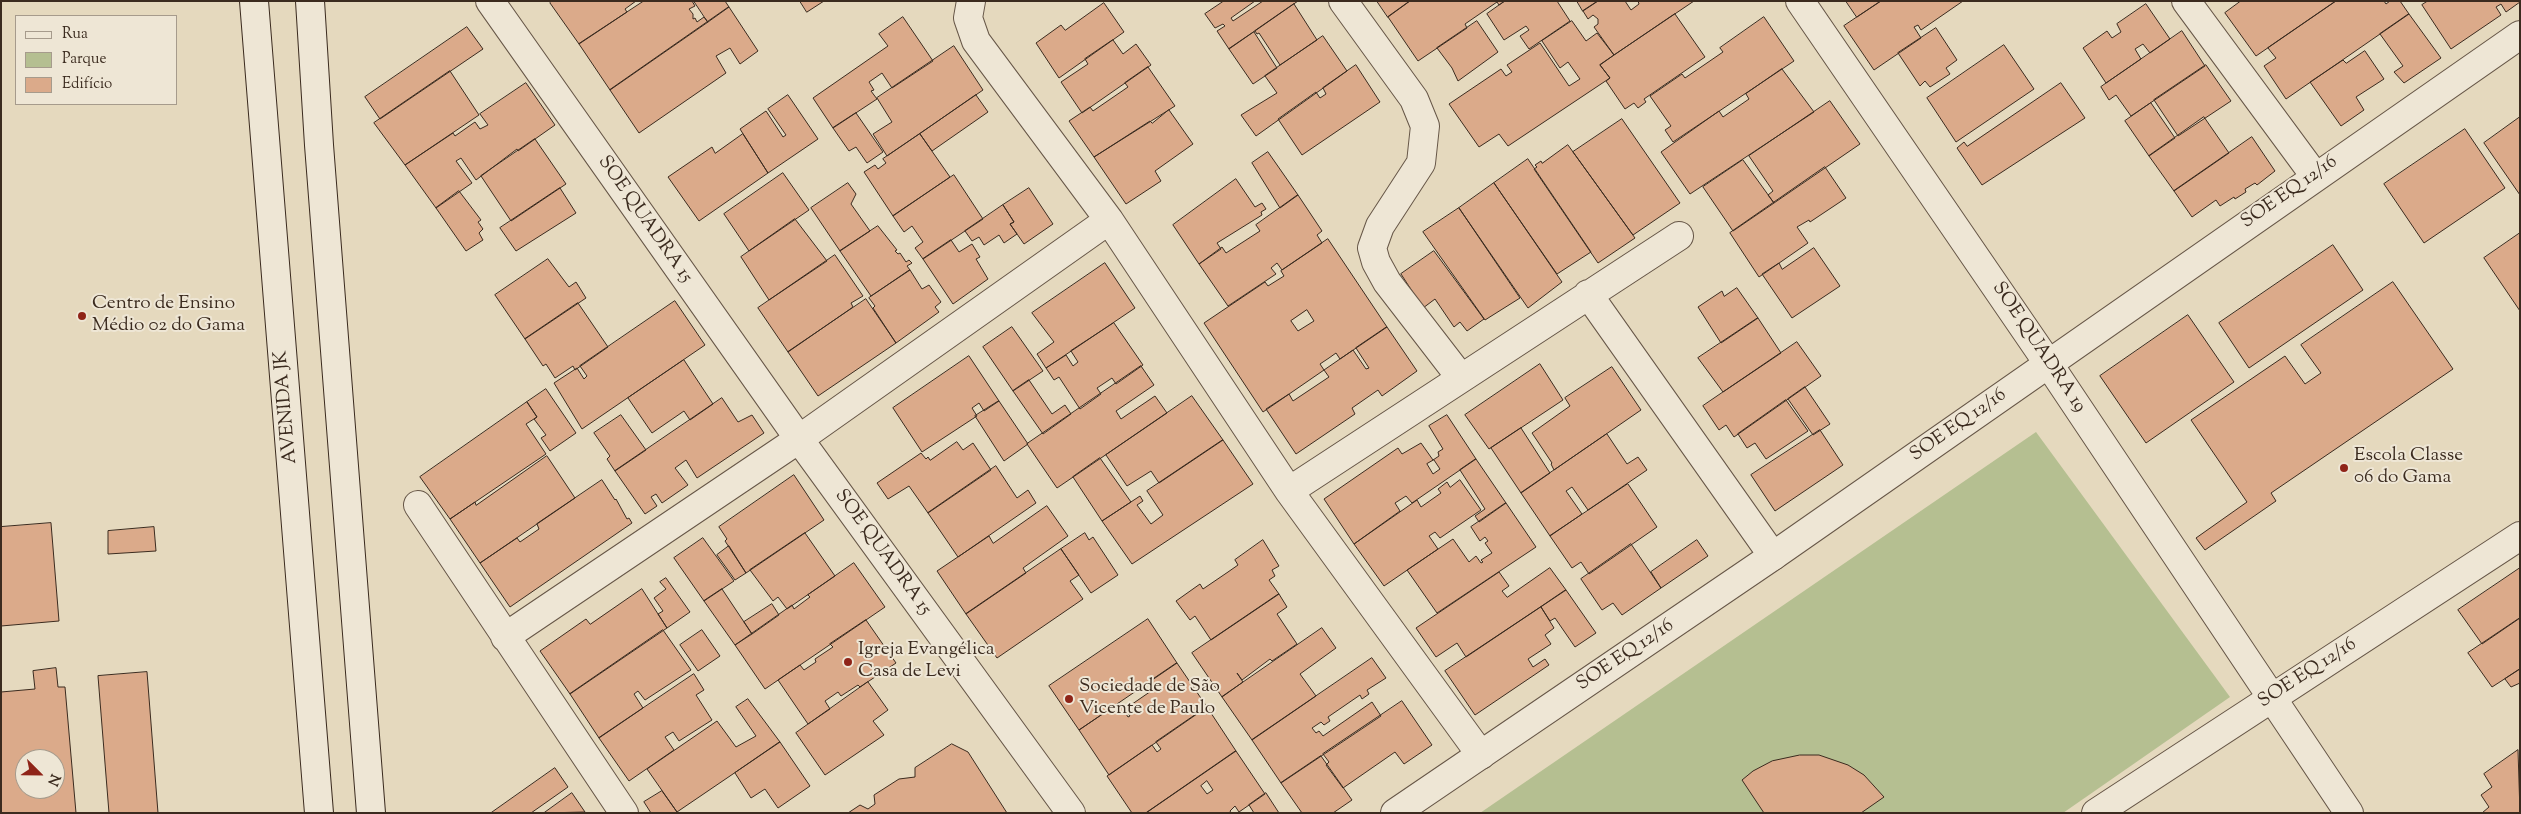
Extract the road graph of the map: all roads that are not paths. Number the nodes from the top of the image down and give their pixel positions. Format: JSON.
{"nodes":[{"id":1,"x":254,"y":1,"type":"edge"},
{"id":2,"x":310,"y":1,"type":"edge"},
{"id":3,"x":490,"y":1,"type":"edge"},
{"id":4,"x":971,"y":1,"type":"edge"},
{"id":5,"x":1343,"y":1,"type":"edge"},
{"id":6,"x":1800,"y":1,"type":"edge"},
{"id":7,"x":2186,"y":1,"type":"edge"},
{"id":8,"x":2520,"y":35,"type":"edge"},
{"id":9,"x":2315,"y":176,"type":"junction"},
{"id":10,"x":1109,"y":220,"type":"junction"},
{"id":11,"x":1679,"y":236,"type":"dead end"},
{"id":12,"x":1588,"y":294,"type":"junction"},
{"id":13,"x":2048,"y":363,"type":"junction"},
{"id":14,"x":1461,"y":378,"type":"junction"},
{"id":15,"x":799,"y":439,"type":"junction"},
{"id":16,"x":1289,"y":491,"type":"junction"},
{"id":17,"x":418,"y":505,"type":"dead end"},
{"id":18,"x":2520,"y":536,"type":"edge"},
{"id":19,"x":1773,"y":556,"type":"junction"},
{"id":20,"x":505,"y":637,"type":"junction"},
{"id":21,"x":2272,"y":698,"type":"junction"},
{"id":22,"x":1481,"y":755,"type":"junction"},
{"id":23,"x":319,"y":813,"type":"edge"},
{"id":24,"x":371,"y":813,"type":"edge"},
{"id":25,"x":624,"y":813,"type":"edge"},
{"id":26,"x":1071,"y":813,"type":"edge"},
{"id":27,"x":1395,"y":813,"type":"edge"},
{"id":28,"x":2096,"y":813,"type":"edge"},
{"id":29,"x":2349,"y":813,"type":"edge"}],
"edges":[{"from":1,"to":23,"type":"street","name":"AVENIDA JK"},
{"from":2,"to":24,"type":"street"},
{"from":3,"to":15,"type":"street","name":"SOE QUADRA 15"},
{"from":4,"to":10,"type":"street"},
{"from":5,"to":14,"type":"street"},
{"from":6,"to":13,"type":"street","name":"SOE QUADRA 19"},
{"from":7,"to":9,"type":"street"},
{"from":8,"to":9,"type":"street","name":"SOE EQ 12/16"},
{"from":9,"to":13,"type":"street","name":"SOE EQ 12/16"},
{"from":10,"to":15,"type":"street"},
{"from":10,"to":16,"type":"street"},
{"from":11,"to":12,"type":"street"},
{"from":12,"to":14,"type":"street"},
{"from":12,"to":19,"type":"street"},
{"from":13,"to":19,"type":"street","name":"SOE EQ 12/16"},
{"from":13,"to":21,"type":"street","name":"SOE QUADRA 19"},
{"from":14,"to":16,"type":"street"},
{"from":15,"to":20,"type":"street"},
{"from":15,"to":26,"type":"street","name":"SOE QUADRA 15"},
{"from":16,"to":22,"type":"street"},
{"from":17,"to":20,"type":"street"},
{"from":18,"to":21,"type":"street","name":"SOE EQ 12/16"},
{"from":19,"to":22,"type":"street","name":"SOE EQ 12/16"},
{"from":20,"to":25,"type":"street"},
{"from":21,"to":28,"type":"street","name":"SOE EQ 12/16"},
{"from":21,"to":29,"type":"street","name":"SOE QUADRA 19"},
{"from":22,"to":27,"type":"street","name":"SOE EQ 12/16"}]}
